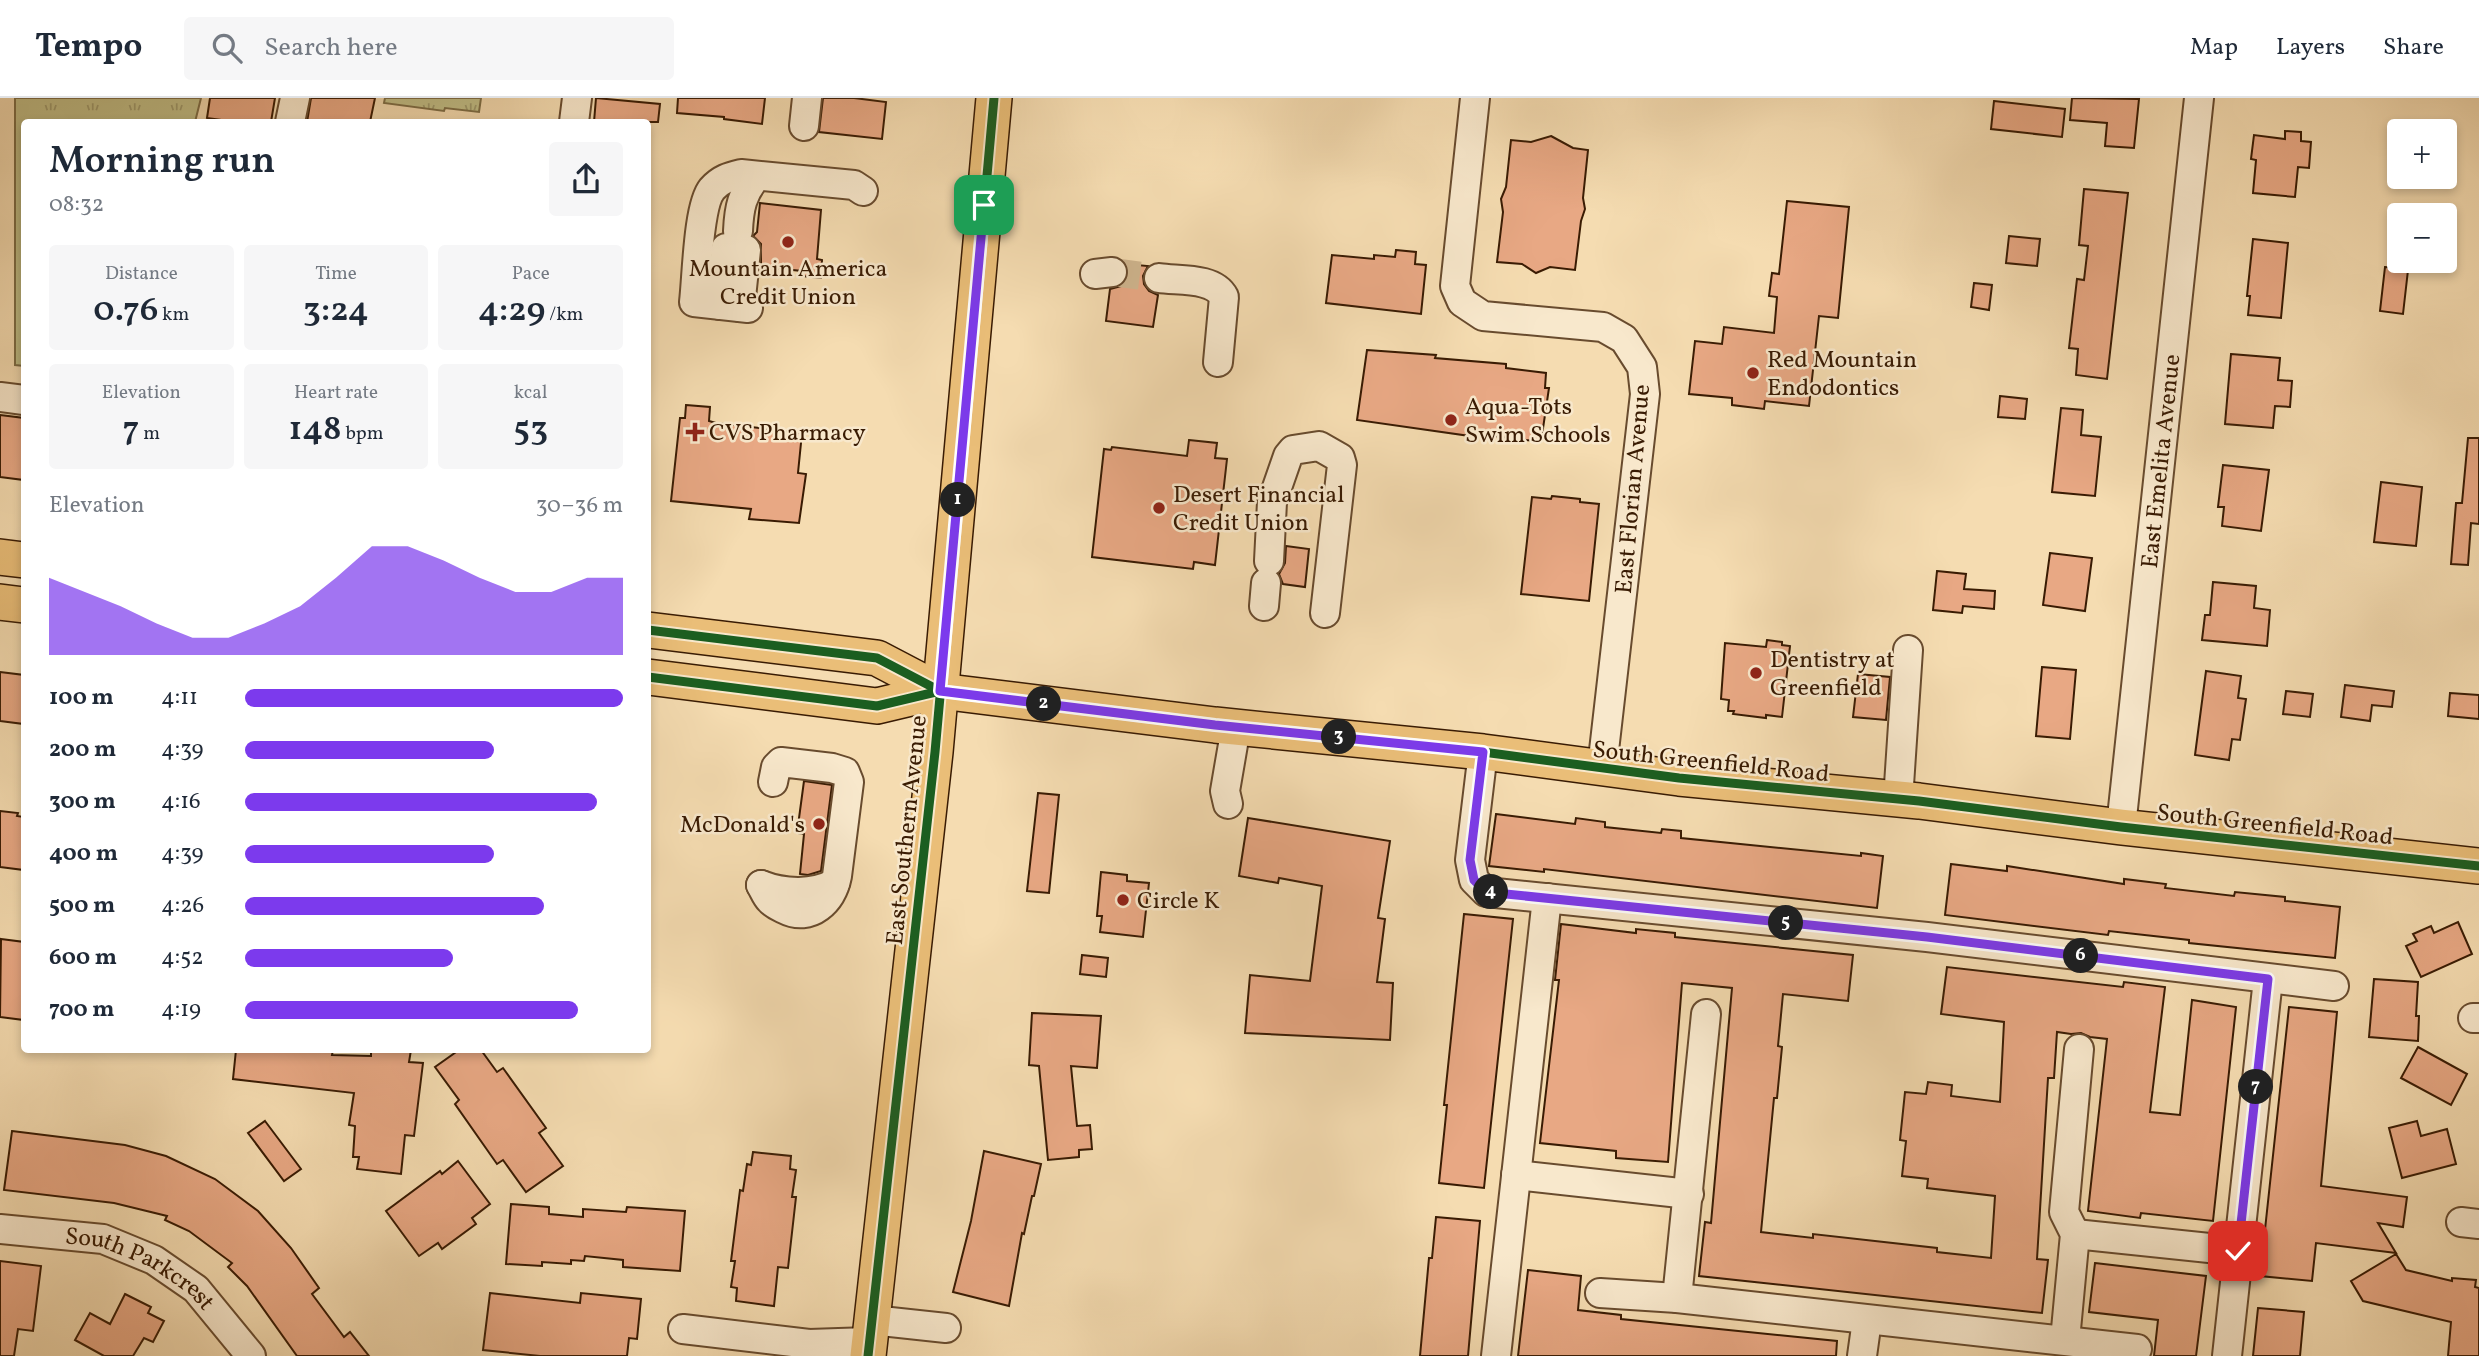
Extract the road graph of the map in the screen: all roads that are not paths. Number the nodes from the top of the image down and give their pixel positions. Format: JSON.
{"nodes":[{"id":1,"x":295,"y":98,"type":"edge"},
{"id":2,"x":577,"y":98,"type":"edge"},
{"id":3,"x":807,"y":98,"type":"edge"},
{"id":4,"x":994,"y":98,"type":"edge"},
{"id":5,"x":1475,"y":98,"type":"edge"},
{"id":6,"x":2199,"y":98,"type":"edge"},
{"id":7,"x":291,"y":119,"type":"edge"},
{"id":8,"x":574,"y":119,"type":"edge"},
{"id":9,"x":804,"y":127,"type":"dead end"},
{"id":10,"x":756,"y":176,"type":"junction"},
{"id":11,"x":863,"y":191,"type":"dead end"},
{"id":12,"x":1159,"y":278,"type":"tunnel mouth"},
{"id":13,"x":1218,"y":362,"type":"dead end"},
{"id":14,"x":0,"y":397,"type":"edge"},
{"id":15,"x":21,"y":400,"type":"edge"},
{"id":16,"x":0,"y":557,"type":"edge"},
{"id":17,"x":21,"y":560,"type":"edge"},
{"id":18,"x":1266,"y":583,"type":"dead end"},
{"id":19,"x":0,"y":602,"type":"edge"},
{"id":20,"x":21,"y":605,"type":"edge"},
{"id":21,"x":1325,"y":613,"type":"dead end"},
{"id":22,"x":651,"y":630,"type":"edge"},
{"id":23,"x":1908,"y":650,"type":"dead end"},
{"id":24,"x":651,"y":677,"type":"edge"},
{"id":25,"x":940,"y":691,"type":"junction"},
{"id":26,"x":1236,"y":727,"type":"junction"},
{"id":27,"x":1483,"y":752,"type":"junction"},
{"id":28,"x":1602,"y":768,"type":"junction"},
{"id":29,"x":773,"y":782,"type":"dead end"},
{"id":30,"x":1898,"y":800,"type":"junction"},
{"id":31,"x":1228,"y":804,"type":"dead end"},
{"id":32,"x":2121,"y":827,"type":"junction"},
{"id":33,"x":2479,"y":866,"type":"edge"},
{"id":34,"x":761,"y":885,"type":"dead end"},
{"id":35,"x":1547,"y":898,"type":"junction"},
{"id":36,"x":2268,"y":979,"type":"junction"},
{"id":37,"x":2334,"y":986,"type":"dead end"},
{"id":38,"x":1706,"y":1014,"type":"dead end"},
{"id":39,"x":2080,"y":1049,"type":"dead end"},
{"id":40,"x":1516,"y":1175,"type":"junction"},
{"id":41,"x":1689,"y":1194,"type":"junction"},
{"id":42,"x":0,"y":1228,"type":"edge"},
{"id":43,"x":2075,"y":1234,"type":"junction"},
{"id":44,"x":2238,"y":1251,"type":"junction"},
{"id":45,"x":1601,"y":1293,"type":"dead end"},
{"id":46,"x":1676,"y":1298,"type":"junction"},
{"id":47,"x":1867,"y":1320,"type":"junction"},
{"id":48,"x":684,"y":1321,"type":"dead end"},
{"id":49,"x":946,"y":1328,"type":"dead end"},
{"id":50,"x":870,"y":1339,"type":"edge"},
{"id":51,"x":2065,"y":1340,"type":"junction"},
{"id":52,"x":2137,"y":1349,"type":"dead end"},
{"id":53,"x":251,"y":1356,"type":"edge"},
{"id":54,"x":1496,"y":1356,"type":"edge"},
{"id":55,"x":1863,"y":1356,"type":"edge"},
{"id":56,"x":2227,"y":1356,"type":"edge"}],
"edges":[{"from":1,"to":7,"type":"street"},
{"from":2,"to":8,"type":"street"},
{"from":3,"to":9,"type":"street"},
{"from":4,"to":25,"type":"main road","name":"East Southern Avenue"},
{"from":5,"to":28,"type":"street","name":"East Florian Avenue"},
{"from":6,"to":32,"type":"street","name":"East Emelita Avenue"},
{"from":10,"to":10,"type":"street"},
{"from":10,"to":11,"type":"street"},
{"from":12,"to":13,"type":"street"},
{"from":14,"to":15,"type":"street"},
{"from":16,"to":17,"type":"main road"},
{"from":18,"to":21,"type":"street"},
{"from":19,"to":20,"type":"main road"},
{"from":22,"to":25,"type":"main road","name":"South Greenfield Road"},
{"from":23,"to":30,"type":"street"},
{"from":24,"to":25,"type":"main road","name":"South Greenfield Road"},
{"from":25,"to":26,"type":"main road","name":"South Greenfield Road"},
{"from":25,"to":50,"type":"main road","name":"East Southern Avenue"},
{"from":26,"to":27,"type":"main road","name":"South Greenfield Road"},
{"from":26,"to":31,"type":"street"},
{"from":27,"to":28,"type":"main road","name":"South Greenfield Road"},
{"from":27,"to":35,"type":"street"},
{"from":28,"to":30,"type":"main road","name":"South Greenfield Road"},
{"from":29,"to":34,"type":"street"},
{"from":30,"to":32,"type":"main road","name":"South Greenfield Road"},
{"from":32,"to":33,"type":"main road","name":"South Greenfield Road"},
{"from":35,"to":36,"type":"street"},
{"from":35,"to":40,"type":"street"},
{"from":36,"to":37,"type":"street"},
{"from":36,"to":44,"type":"street"},
{"from":38,"to":41,"type":"street"},
{"from":39,"to":43,"type":"street"},
{"from":40,"to":41,"type":"street"},
{"from":40,"to":54,"type":"street"},
{"from":41,"to":46,"type":"street"},
{"from":42,"to":53,"type":"street","name":"South Parkcrest"},
{"from":43,"to":44,"type":"street"},
{"from":43,"to":51,"type":"street"},
{"from":44,"to":56,"type":"street"},
{"from":45,"to":46,"type":"street"},
{"from":46,"to":47,"type":"street"},
{"from":47,"to":51,"type":"street"},
{"from":47,"to":55,"type":"street"},
{"from":48,"to":50,"type":"street"},
{"from":49,"to":50,"type":"street"},
{"from":51,"to":52,"type":"street"}]}
